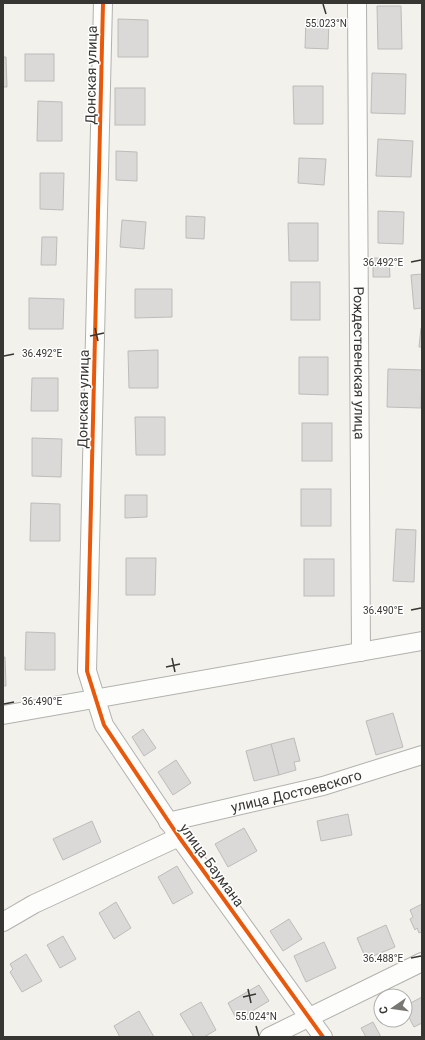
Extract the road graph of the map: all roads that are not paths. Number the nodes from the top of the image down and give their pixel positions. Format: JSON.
{"nodes":[{"id":1,"x":104,"y":3,"type":"edge"},
{"id":2,"x":357,"y":3,"type":"edge"},
{"id":3,"x":422,"y":641,"type":"edge"},
{"id":4,"x":362,"y":652,"type":"junction"},
{"id":5,"x":95,"y":699,"type":"junction"},
{"id":6,"x":3,"y":715,"type":"edge"},
{"id":7,"x":422,"y":754,"type":"edge"},
{"id":8,"x":168,"y":822,"type":"junction"},
{"id":9,"x":179,"y":837,"type":"junction"},
{"id":10,"x":3,"y":922,"type":"edge"},
{"id":11,"x":422,"y":962,"type":"edge"},
{"id":12,"x":308,"y":1017,"type":"junction"},
{"id":13,"x":269,"y":1037,"type":"edge"},
{"id":14,"x":323,"y":1037,"type":"edge"}],
"edges":[{"from":1,"to":5,"type":"street","name":"Донская улица"},
{"from":2,"to":4,"type":"street","name":"Рождественская улица"},
{"from":3,"to":4,"type":"street"},
{"from":4,"to":5,"type":"street"},
{"from":5,"to":6,"type":"street"},
{"from":5,"to":8,"type":"street","name":"улица Баумана"},
{"from":7,"to":8,"type":"street","name":"улица Достоевского"},
{"from":8,"to":9,"type":"street","name":"улица Баумана"},
{"from":9,"to":10,"type":"street"},
{"from":9,"to":12,"type":"street","name":"улица Баумана"},
{"from":11,"to":12,"type":"street"},
{"from":12,"to":13,"type":"street"},
{"from":12,"to":14,"type":"street","name":"улица Баумана"}]}
